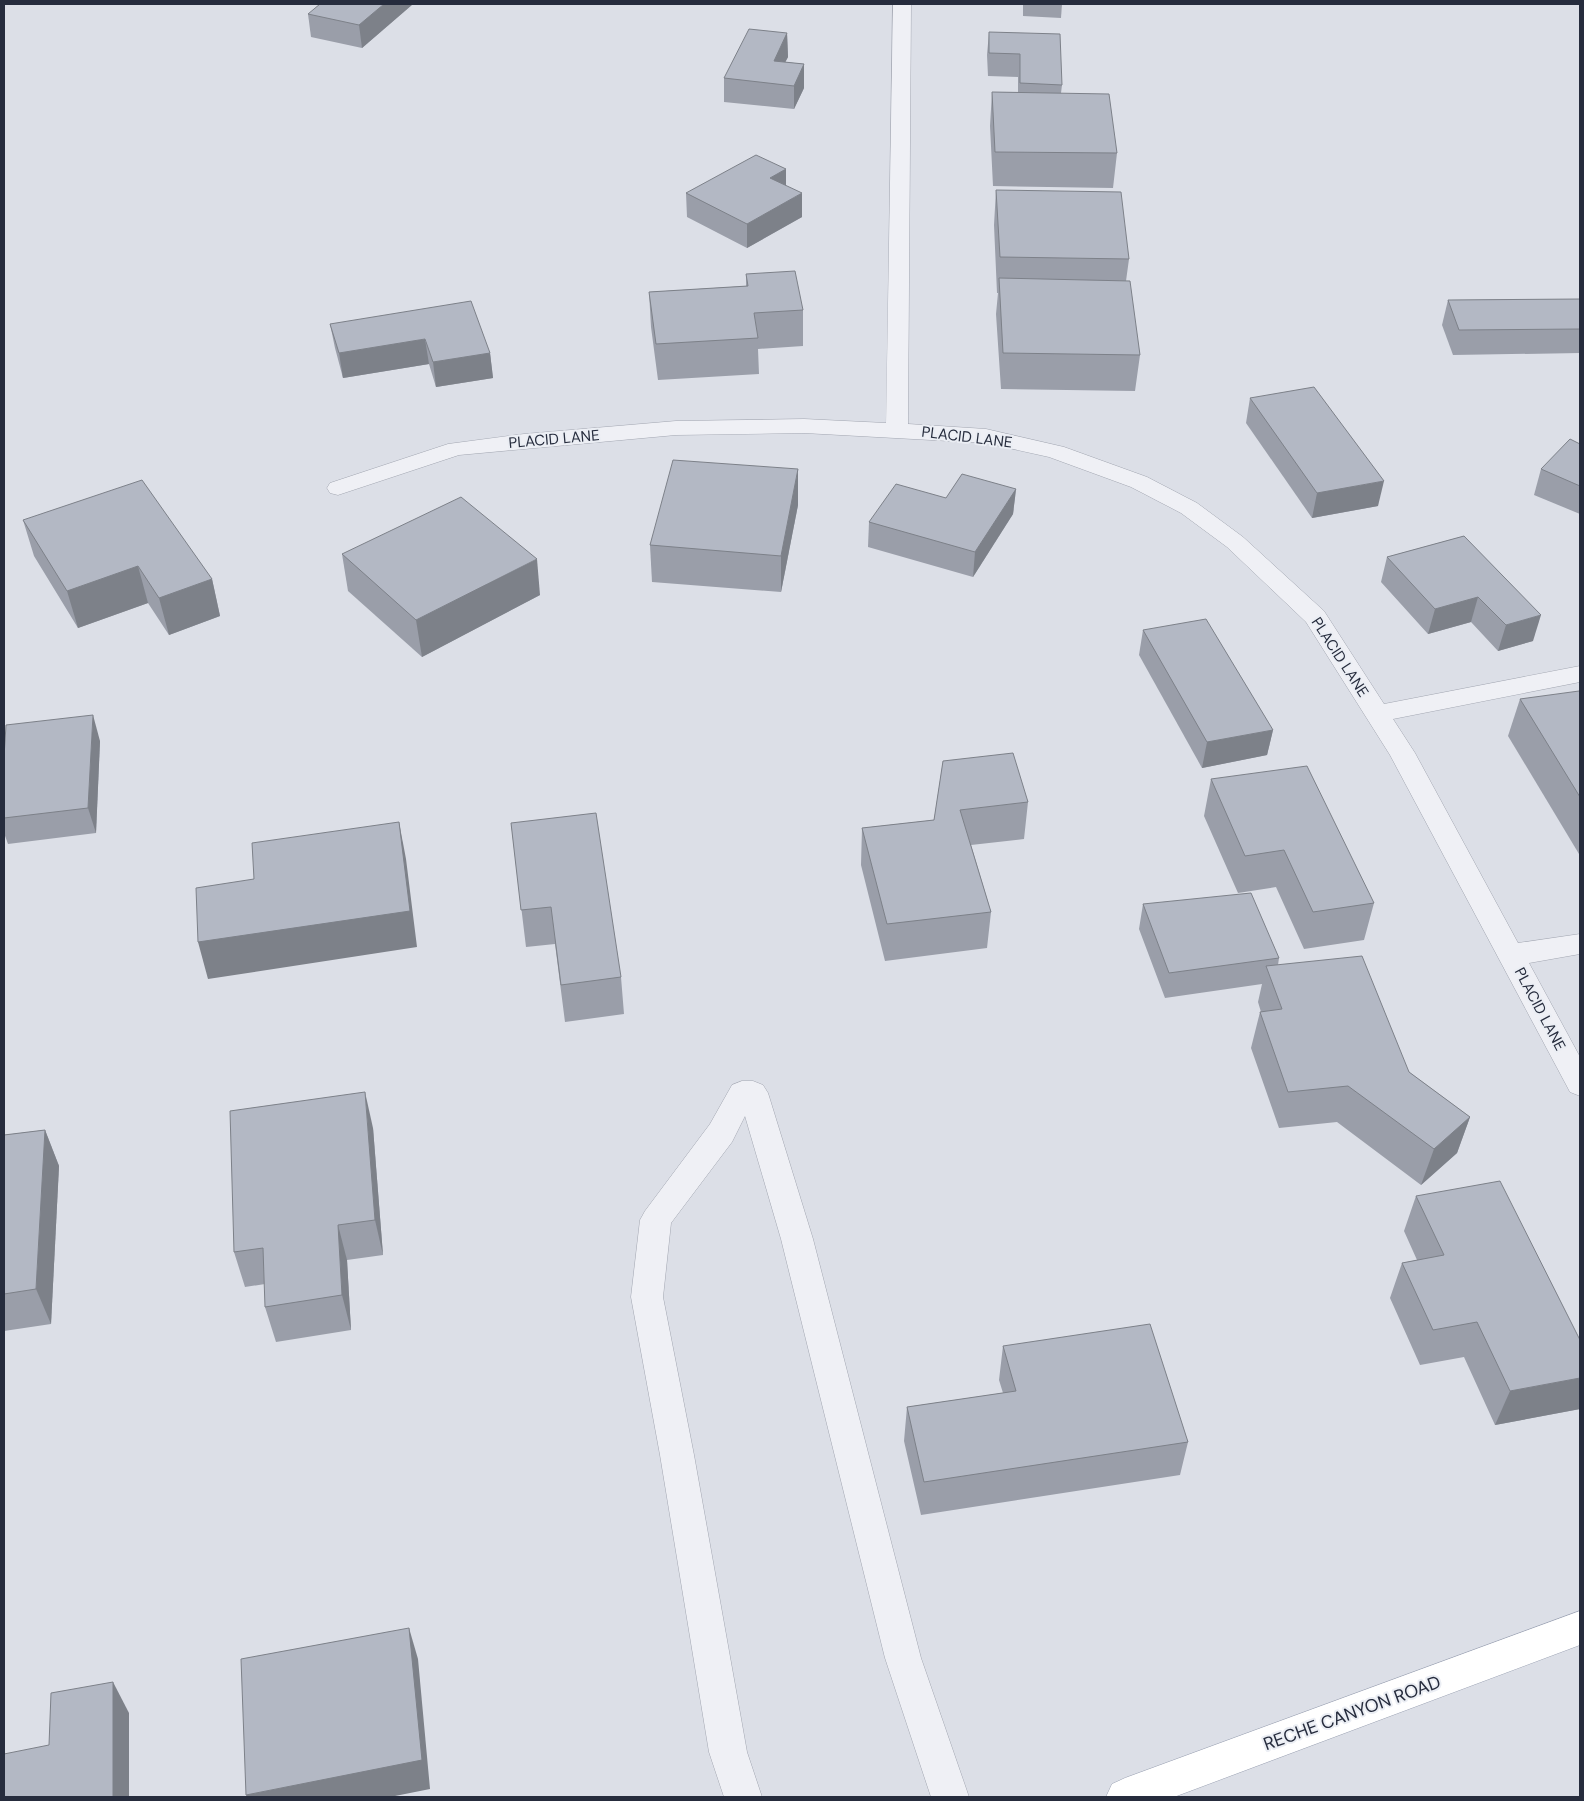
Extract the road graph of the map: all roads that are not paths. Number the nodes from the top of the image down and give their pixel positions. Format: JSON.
{"nodes":[{"id":1,"x":902,"y":4,"type":"edge"},
{"id":2,"x":897,"y":430,"type":"junction"},
{"id":3,"x":338,"y":488,"type":"dead end"},
{"id":4,"x":1580,"y":674,"type":"edge"},
{"id":5,"x":1377,"y":714,"type":"junction"},
{"id":6,"x":1580,"y":944,"type":"edge"},
{"id":7,"x":1512,"y":955,"type":"junction"},
{"id":8,"x":1580,"y":1084,"type":"edge"},
{"id":9,"x":1580,"y":1628,"type":"edge"},
{"id":10,"x":743,"y":1797,"type":"edge"},
{"id":11,"x":950,"y":1797,"type":"edge"},
{"id":12,"x":1124,"y":1797,"type":"edge"}],
"edges":[{"from":1,"to":2,"type":"street"},
{"from":2,"to":3,"type":"street","name":"PLACID LANE"},
{"from":2,"to":5,"type":"street","name":"PLACID LANE"},
{"from":4,"to":5,"type":"street"},
{"from":5,"to":7,"type":"street","name":"PLACID LANE"},
{"from":6,"to":7,"type":"street"},
{"from":7,"to":8,"type":"street","name":"PLACID LANE"},
{"from":9,"to":12,"type":"main road","name":"RECHE CANYON ROAD"},
{"from":10,"to":11,"type":"street"}]}
